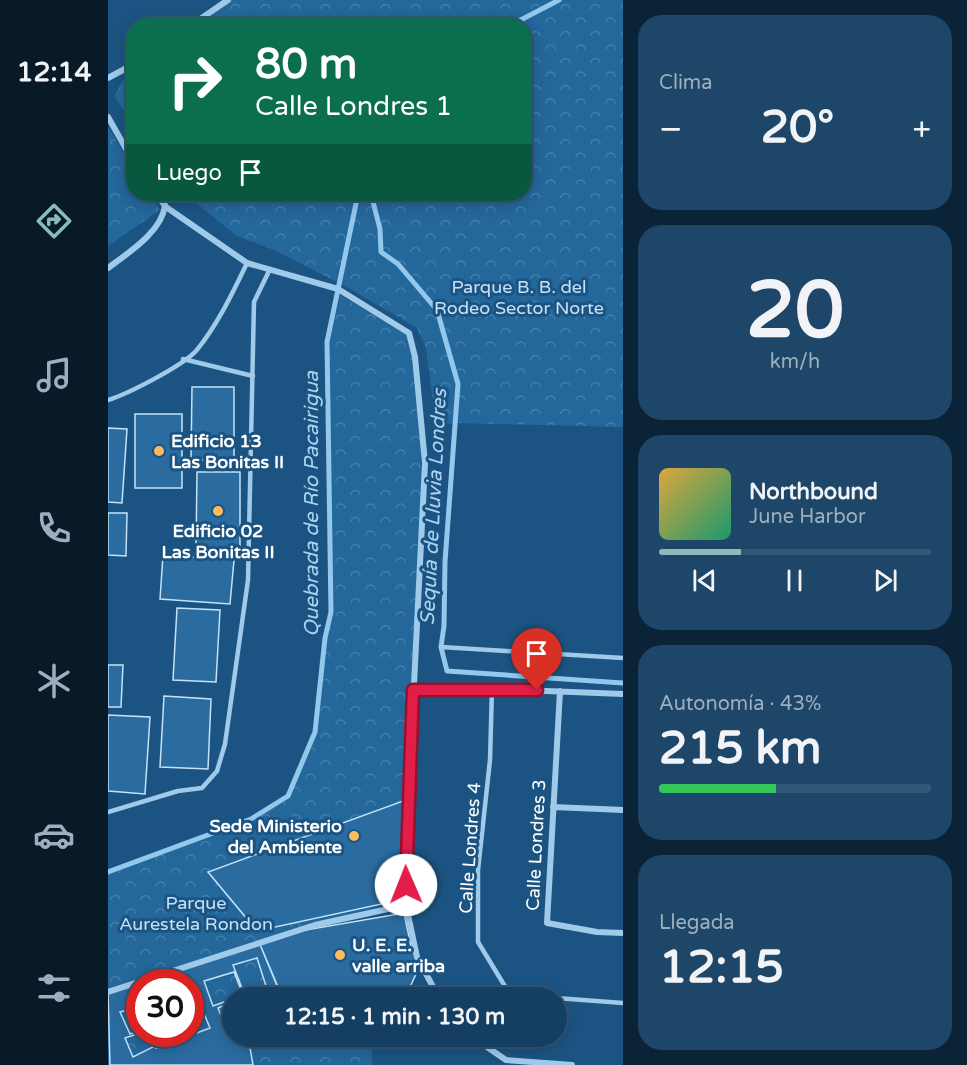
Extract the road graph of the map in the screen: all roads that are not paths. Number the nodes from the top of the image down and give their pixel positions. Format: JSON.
{"nodes":[{"id":1,"x":228,"y":0,"type":"edge"},
{"id":2,"x":202,"y":18,"type":"edge"},
{"id":3,"x":126,"y":68,"type":"edge"},
{"id":4,"x":108,"y":78,"type":"edge"},
{"id":5,"x":108,"y":117,"type":"edge"},
{"id":6,"x":126,"y":149,"type":"edge"},
{"id":7,"x":162,"y":201,"type":"edge"},
{"id":8,"x":165,"y":205,"type":"junction"},
{"id":9,"x":247,"y":263,"type":"junction"},
{"id":10,"x":108,"y":268,"type":"edge"},
{"id":11,"x":270,"y":269,"type":"junction"},
{"id":12,"x":183,"y":359,"type":"junction"},
{"id":13,"x":253,"y":376,"type":"junction"},
{"id":14,"x":108,"y":400,"type":"edge"},
{"id":15,"x":441,"y":647,"type":"dead end"},
{"id":16,"x":623,"y":658,"type":"edge"},
{"id":17,"x":492,"y":689,"type":"junction"},
{"id":18,"x":413,"y":690,"type":"junction"},
{"id":19,"x":560,"y":691,"type":"junction"},
{"id":20,"x":623,"y":694,"type":"edge"},
{"id":21,"x":553,"y":807,"type":"junction"},
{"id":22,"x":623,"y":810,"type":"edge"},
{"id":23,"x":108,"y":812,"type":"edge"},
{"id":24,"x":406,"y":905,"type":"junction"},
{"id":25,"x":623,"y":933,"type":"edge"},
{"id":26,"x":433,"y":987,"type":"edge"},
{"id":27,"x":505,"y":987,"type":"edge"},
{"id":28,"x":108,"y":992,"type":"edge"},
{"id":29,"x":567,"y":999,"type":"edge"},
{"id":30,"x":623,"y":1003,"type":"edge"},
{"id":31,"x":485,"y":1047,"type":"edge"},
{"id":32,"x":505,"y":1062,"type":"edge"},
{"id":33,"x":572,"y":1065,"type":"edge"}],
"edges":[{"from":1,"to":2,"type":"street"},
{"from":3,"to":4,"type":"street"},
{"from":5,"to":6,"type":"street"},
{"from":7,"to":8,"type":"street"},
{"from":8,"to":9,"type":"street"},
{"from":8,"to":10,"type":"street"},
{"from":9,"to":11,"type":"street"},
{"from":9,"to":12,"type":"lane"},
{"from":11,"to":13,"type":"lane"},
{"from":11,"to":18,"type":"street"},
{"from":12,"to":13,"type":"lane"},
{"from":12,"to":14,"type":"lane"},
{"from":13,"to":23,"type":"lane"},
{"from":15,"to":16,"type":"lane"},
{"from":17,"to":18,"type":"street"},
{"from":17,"to":19,"type":"street"},
{"from":17,"to":27,"type":"lane","name":"Calle Londres 4"},
{"from":18,"to":24,"type":"street"},
{"from":19,"to":20,"type":"street"},
{"from":19,"to":21,"type":"street","name":"Calle Londres 3"},
{"from":21,"to":22,"type":"street"},
{"from":21,"to":25,"type":"street","name":"Calle Londres 3"},
{"from":24,"to":26,"type":"street"},
{"from":24,"to":28,"type":"street"},
{"from":29,"to":30,"type":"lane","name":"Calle Londres 4"},
{"from":31,"to":32,"type":"street"},
{"from":32,"to":33,"type":"street"}]}
